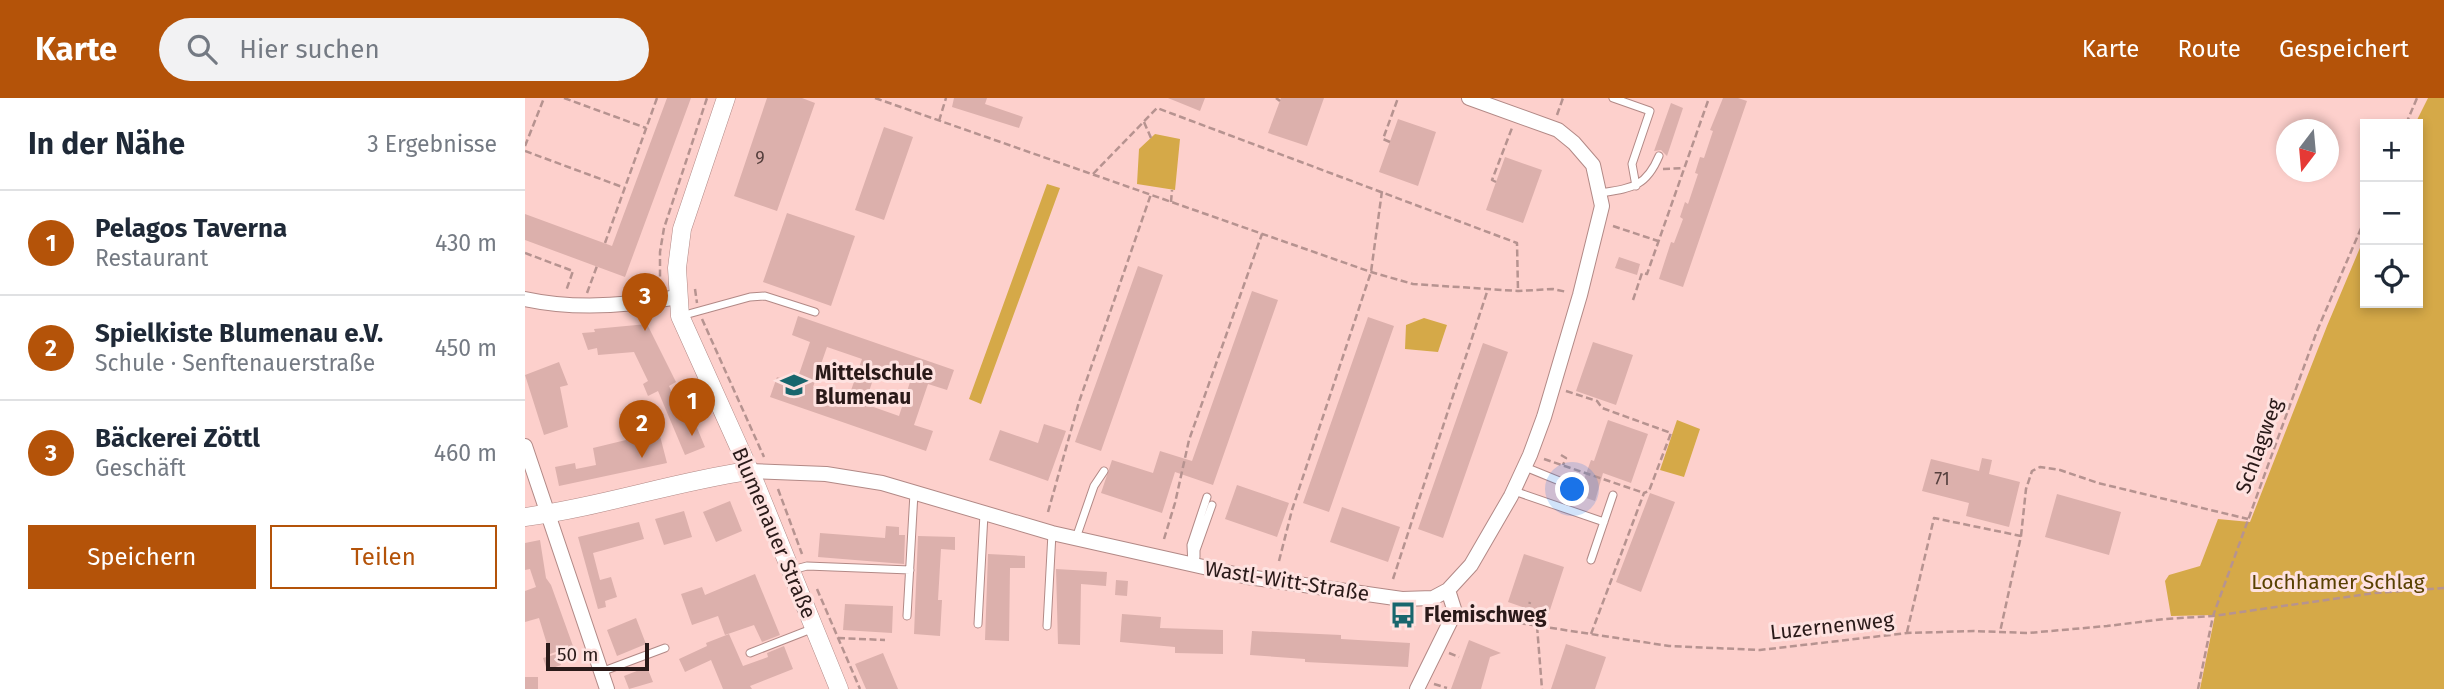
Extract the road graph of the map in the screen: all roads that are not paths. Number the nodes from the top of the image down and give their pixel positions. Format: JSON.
{"nodes":[{"id":1,"x":1469,"y":98,"type":"edge"},
{"id":2,"x":1613,"y":98,"type":"edge"},
{"id":3,"x":722,"y":99,"type":"edge"},
{"id":4,"x":1659,"y":156,"type":"dead end"},
{"id":5,"x":1636,"y":186,"type":"junction"},
{"id":6,"x":1600,"y":193,"type":"junction"},
{"id":7,"x":678,"y":297,"type":"junction"},
{"id":8,"x":525,"y":299,"type":"edge"},
{"id":9,"x":815,"y":312,"type":"dead end"},
{"id":10,"x":680,"y":316,"type":"junction"},
{"id":11,"x":525,"y":446,"type":"edge"},
{"id":12,"x":1525,"y":467,"type":"junction"},
{"id":13,"x":748,"y":471,"type":"junction"},
{"id":14,"x":1104,"y":471,"type":"dead end"},
{"id":15,"x":1562,"y":482,"type":"dead end"},
{"id":16,"x":1514,"y":491,"type":"junction"},
{"id":17,"x":914,"y":493,"type":"junction"},
{"id":18,"x":1613,"y":495,"type":"dead end"},
{"id":19,"x":1207,"y":496,"type":"dead end"},
{"id":20,"x":1212,"y":505,"type":"dead end"},
{"id":21,"x":549,"y":514,"type":"junction"},
{"id":22,"x":984,"y":514,"type":"junction"},
{"id":23,"x":525,"y":517,"type":"edge"},
{"id":24,"x":1604,"y":522,"type":"junction"},
{"id":25,"x":1052,"y":533,"type":"junction"},
{"id":26,"x":1075,"y":539,"type":"junction"},
{"id":27,"x":1591,"y":560,"type":"dead end"},
{"id":28,"x":1195,"y":566,"type":"junction"},
{"id":29,"x":799,"y":568,"type":"junction"},
{"id":30,"x":909,"y":570,"type":"junction"},
{"id":31,"x":1448,"y":590,"type":"junction"},
{"id":32,"x":907,"y":616,"type":"dead end"},
{"id":33,"x":978,"y":624,"type":"dead end"},
{"id":34,"x":1047,"y":626,"type":"dead end"},
{"id":35,"x":815,"y":628,"type":"junction"},
{"id":36,"x":665,"y":648,"type":"dead end"},
{"id":37,"x":750,"y":653,"type":"dead end"},
{"id":38,"x":601,"y":672,"type":"junction"},
{"id":39,"x":607,"y":689,"type":"edge"},
{"id":40,"x":839,"y":689,"type":"edge"},
{"id":41,"x":1417,"y":689,"type":"edge"}],
"edges":[{"from":1,"to":6,"type":"street"},
{"from":2,"to":5,"type":"lane"},
{"from":3,"to":7,"type":"street","name":"Blumenauer Straße"},
{"from":4,"to":5,"type":"lane"},
{"from":5,"to":6,"type":"lane"},
{"from":6,"to":12,"type":"street"},
{"from":7,"to":8,"type":"street"},
{"from":7,"to":10,"type":"street","name":"Blumenauer Straße"},
{"from":9,"to":10,"type":"lane"},
{"from":10,"to":13,"type":"street","name":"Blumenauer Straße"},
{"from":11,"to":21,"type":"street"},
{"from":12,"to":15,"type":"lane"},
{"from":12,"to":16,"type":"street"},
{"from":13,"to":17,"type":"street","name":"Wastl-Witt-Straße"},
{"from":13,"to":21,"type":"street"},
{"from":13,"to":29,"type":"street","name":"Blumenauer Straße"},
{"from":14,"to":26,"type":"lane"},
{"from":16,"to":24,"type":"lane"},
{"from":16,"to":31,"type":"street"},
{"from":17,"to":22,"type":"street","name":"Wastl-Witt-Straße"},
{"from":17,"to":30,"type":"lane"},
{"from":18,"to":24,"type":"lane"},
{"from":19,"to":28,"type":"lane"},
{"from":20,"to":28,"type":"lane"},
{"from":21,"to":23,"type":"street"},
{"from":21,"to":38,"type":"street"},
{"from":22,"to":25,"type":"street","name":"Wastl-Witt-Straße"},
{"from":22,"to":33,"type":"lane"},
{"from":24,"to":27,"type":"lane"},
{"from":25,"to":26,"type":"street","name":"Wastl-Witt-Straße"},
{"from":25,"to":34,"type":"lane"},
{"from":26,"to":28,"type":"street","name":"Wastl-Witt-Straße"},
{"from":28,"to":31,"type":"street","name":"Wastl-Witt-Straße"},
{"from":29,"to":30,"type":"lane"},
{"from":29,"to":35,"type":"street","name":"Blumenauer Straße"},
{"from":30,"to":32,"type":"lane"},
{"from":31,"to":41,"type":"street"},
{"from":35,"to":37,"type":"lane"},
{"from":35,"to":40,"type":"street","name":"Blumenauer Straße"},
{"from":36,"to":38,"type":"lane"},
{"from":38,"to":39,"type":"street"}]}
